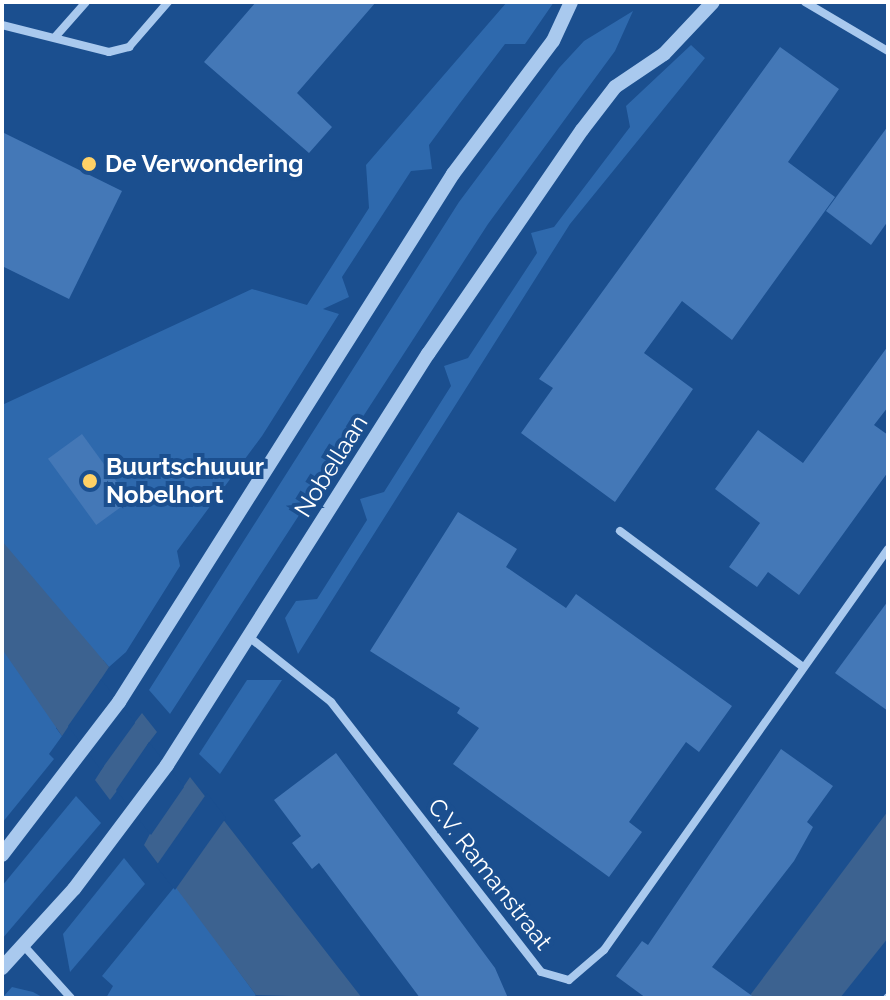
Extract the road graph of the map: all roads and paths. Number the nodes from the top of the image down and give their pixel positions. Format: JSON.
{"nodes":[{"id":1,"x":86,"y":2,"type":"edge"},
{"id":2,"x":168,"y":2,"type":"edge"},
{"id":3,"x":571,"y":2,"type":"edge"},
{"id":4,"x":713,"y":2,"type":"edge"},
{"id":5,"x":805,"y":2,"type":"edge"},
{"id":6,"x":2,"y":25,"type":"edge"},
{"id":7,"x":56,"y":36,"type":"junction"},
{"id":8,"x":888,"y":51,"type":"edge"},
{"id":9,"x":620,"y":531,"type":"dead end"},
{"id":10,"x":888,"y":549,"type":"edge"},
{"id":11,"x":249,"y":637,"type":"junction"},
{"id":12,"x":803,"y":667,"type":"junction"},
{"id":13,"x":2,"y":855,"type":"edge"},
{"id":14,"x":24,"y":946,"type":"junction"},
{"id":15,"x":2,"y":968,"type":"edge"},
{"id":16,"x":71,"y":998,"type":"edge"}],
"edges":[{"from":1,"to":7,"type":"street"},
{"from":2,"to":7,"type":"street"},
{"from":3,"to":13,"type":"street"},
{"from":4,"to":11,"type":"street","name":"Nobellaan"},
{"from":5,"to":8,"type":"street"},
{"from":6,"to":7,"type":"street"},
{"from":9,"to":12,"type":"street"},
{"from":10,"to":12,"type":"street","name":"C.V. Ramanstraat"},
{"from":11,"to":12,"type":"street","name":"C.V. Ramanstraat"},
{"from":11,"to":14,"type":"street","name":"Nobellaan"},
{"from":14,"to":15,"type":"street","name":"Nobellaan"},
{"from":14,"to":16,"type":"street"}]}
